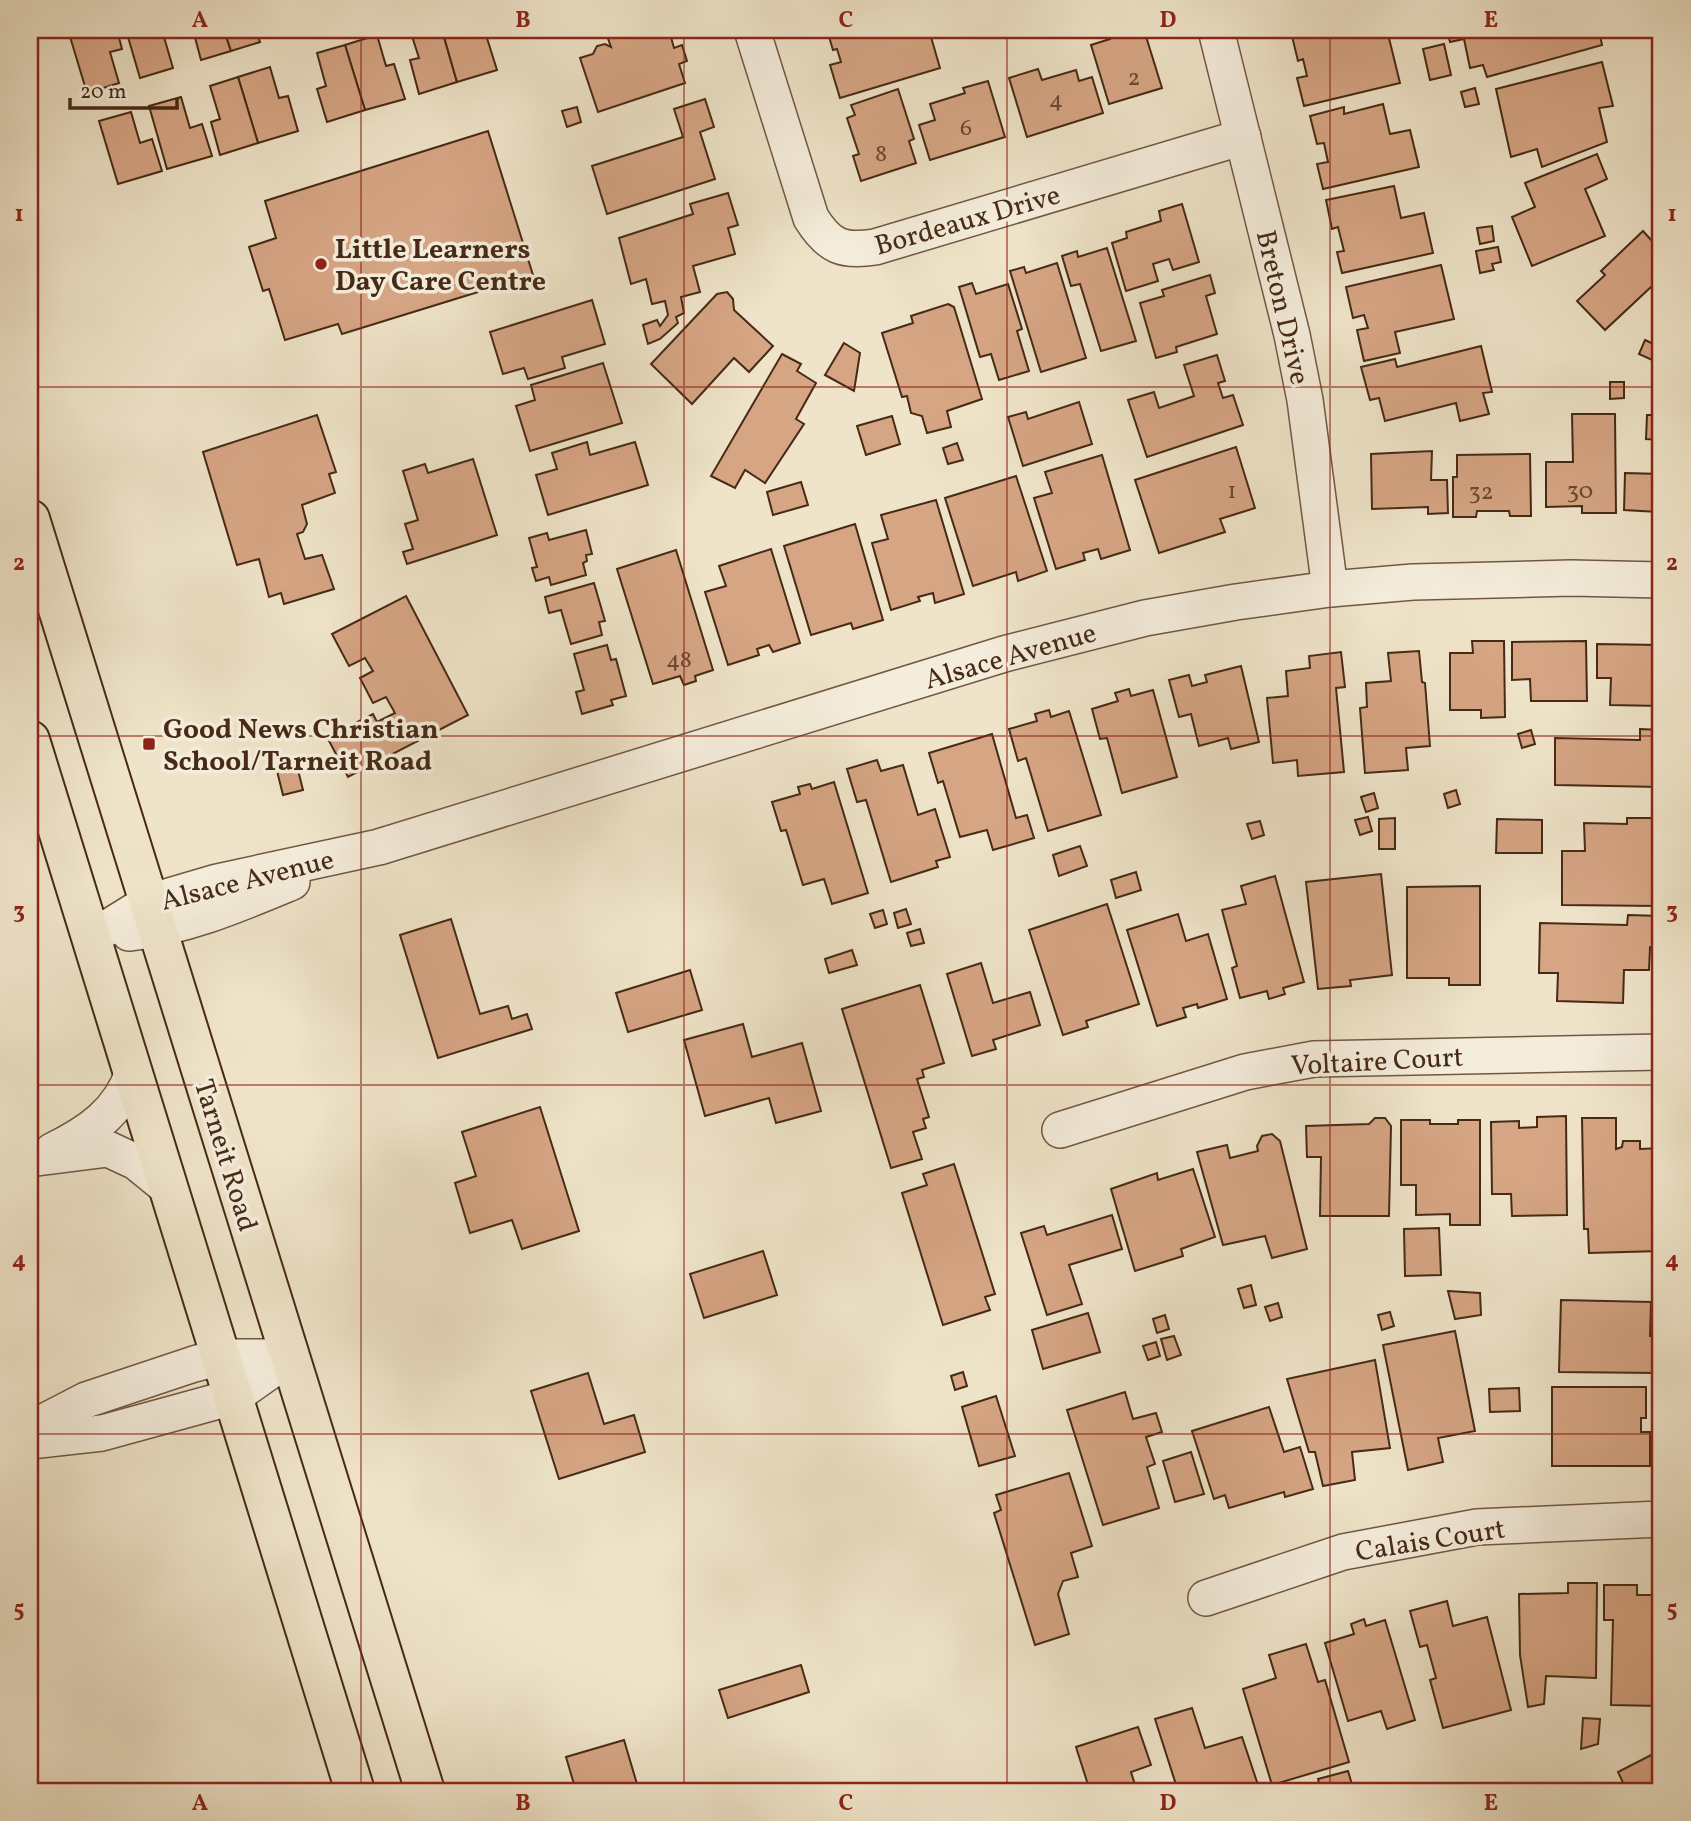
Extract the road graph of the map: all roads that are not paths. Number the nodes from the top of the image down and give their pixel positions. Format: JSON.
{"nodes":[{"id":1,"x":752,"y":30,"type":"edge"},
{"id":2,"x":1216,"y":30,"type":"edge"},
{"id":3,"x":1243,"y":137,"type":"junction"},
{"id":4,"x":30,"y":520,"type":"edge"},
{"id":5,"x":1661,"y":580,"type":"edge"},
{"id":6,"x":1330,"y":589,"type":"junction"},
{"id":7,"x":30,"y":740,"type":"edge"},
{"id":8,"x":154,"y":916,"type":"junction"},
{"id":9,"x":91,"y":938,"type":"junction"},
{"id":10,"x":1661,"y":1052,"type":"edge"},
{"id":11,"x":133,"y":1072,"type":"junction"},
{"id":12,"x":1060,"y":1130,"type":"dead end"},
{"id":13,"x":168,"y":1188,"type":"junction"},
{"id":14,"x":221,"y":1357,"type":"junction"},
{"id":15,"x":290,"y":1357,"type":"junction"},
{"id":16,"x":233,"y":1397,"type":"junction"},
{"id":17,"x":30,"y":1429,"type":"edge"},
{"id":18,"x":30,"y":1441,"type":"edge"},
{"id":19,"x":1661,"y":1519,"type":"edge"},
{"id":20,"x":1206,"y":1598,"type":"dead end"},
{"id":21,"x":355,"y":1791,"type":"edge"},
{"id":22,"x":425,"y":1791,"type":"edge"}],
"edges":[{"from":1,"to":3,"type":"street","name":"Bordeaux Drive"},
{"from":2,"to":3,"type":"street","name":"Breton Drive"},
{"from":3,"to":6,"type":"street","name":"Breton Drive"},
{"from":4,"to":8,"type":"main road","name":"Tarneit Road"},
{"from":5,"to":6,"type":"street","name":"Alsace Avenue"},
{"from":6,"to":8,"type":"street","name":"Alsace Avenue"},
{"from":7,"to":9,"type":"main road"},
{"from":8,"to":9,"type":"street","name":"Alsace Avenue"},
{"from":8,"to":15,"type":"main road","name":"Tarneit Road"},
{"from":9,"to":11,"type":"main road"},
{"from":10,"to":12,"type":"street","name":"Voltaire Court"},
{"from":11,"to":13,"type":"main road"},
{"from":11,"to":13,"type":"street"},
{"from":13,"to":14,"type":"main road"},
{"from":14,"to":15,"type":"street"},
{"from":14,"to":16,"type":"main road"},
{"from":14,"to":17,"type":"street"},
{"from":15,"to":16,"type":"street"},
{"from":15,"to":22,"type":"main road","name":"Tarneit Road"},
{"from":16,"to":18,"type":"street"},
{"from":16,"to":21,"type":"main road"},
{"from":19,"to":20,"type":"street","name":"Calais Court"}]}
